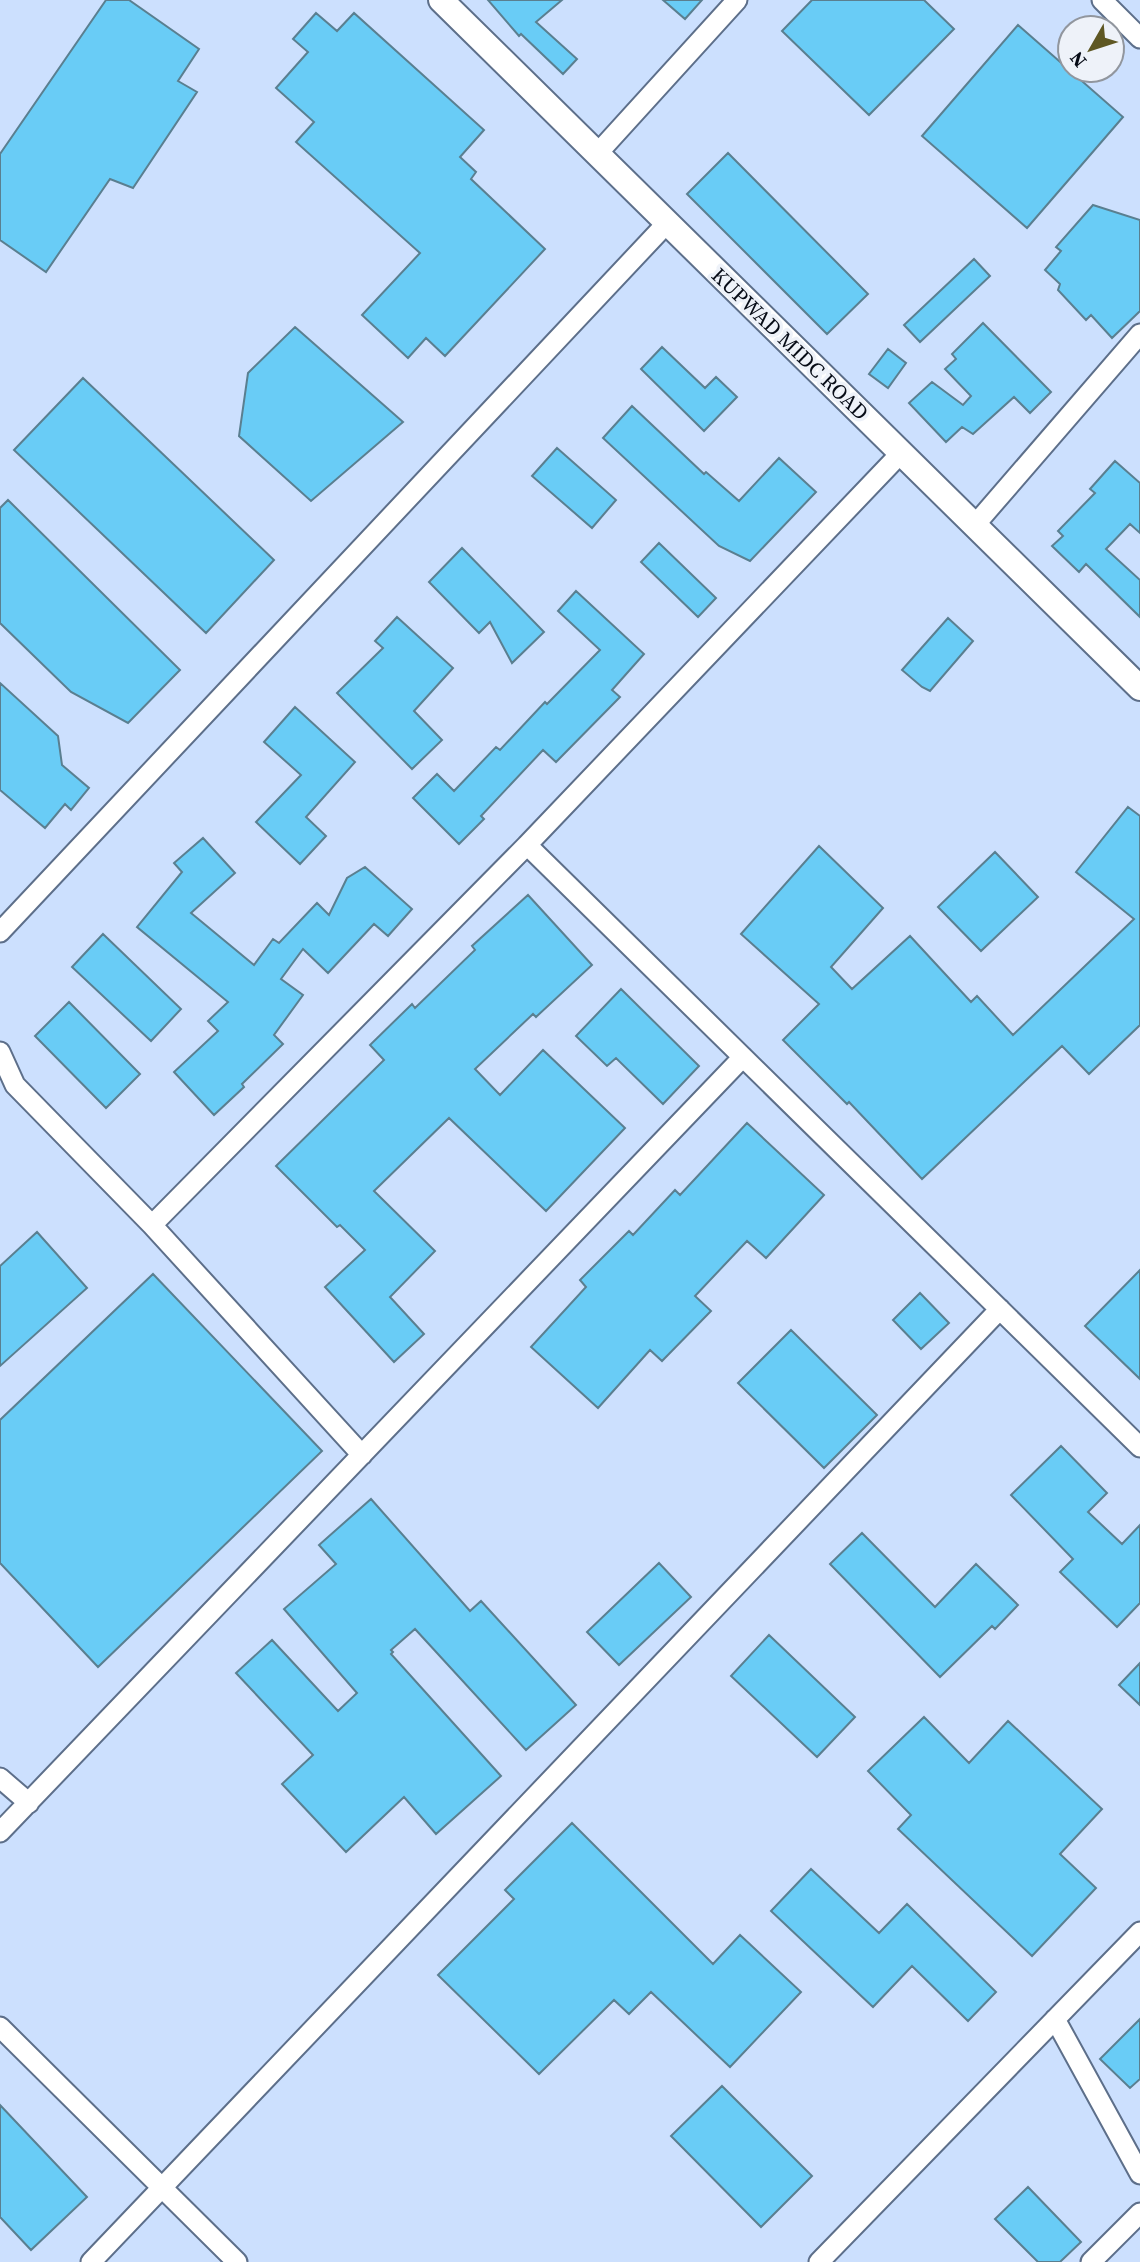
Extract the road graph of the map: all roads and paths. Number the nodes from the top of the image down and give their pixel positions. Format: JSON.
{"nodes":[{"id":1,"x":440,"y":0,"type":"edge"},
{"id":2,"x":737,"y":0,"type":"edge"},
{"id":3,"x":1102,"y":0,"type":"edge"},
{"id":4,"x":1140,"y":38,"type":"edge"},
{"id":5,"x":597,"y":154,"type":"junction"},
{"id":6,"x":667,"y":223,"type":"junction"},
{"id":7,"x":1140,"y":334,"type":"edge"},
{"id":8,"x":901,"y":453,"type":"junction"},
{"id":9,"x":974,"y":526,"type":"junction"},
{"id":10,"x":1140,"y":688,"type":"edge"},
{"id":11,"x":527,"y":845,"type":"junction"},
{"id":12,"x":0,"y":932,"type":"edge"},
{"id":13,"x":0,"y":1052,"type":"edge"},
{"id":14,"x":743,"y":1057,"type":"junction"},
{"id":15,"x":152,"y":1225,"type":"junction"},
{"id":16,"x":1000,"y":1309,"type":"junction"},
{"id":17,"x":1140,"y":1447,"type":"edge"},
{"id":18,"x":362,"y":1455,"type":"junction"},
{"id":19,"x":0,"y":1778,"type":"edge"},
{"id":20,"x":29,"y":1803,"type":"junction"},
{"id":21,"x":0,"y":1832,"type":"edge"},
{"id":22,"x":1140,"y":1932,"type":"edge"},
{"id":23,"x":1055,"y":2019,"type":"junction"},
{"id":24,"x":0,"y":2027,"type":"edge"},
{"id":25,"x":1140,"y":2175,"type":"edge"},
{"id":26,"x":163,"y":2187,"type":"junction"},
{"id":27,"x":1140,"y":2213,"type":"edge"},
{"id":28,"x":91,"y":2262,"type":"edge"},
{"id":29,"x":237,"y":2262,"type":"edge"},
{"id":30,"x":819,"y":2262,"type":"edge"},
{"id":31,"x":1091,"y":2262,"type":"edge"}],
"edges":[{"from":1,"to":5,"type":"main road","name":"KUPWAD MIDC ROAD"},
{"from":2,"to":5,"type":"street"},
{"from":3,"to":4,"type":"street"},
{"from":5,"to":6,"type":"main road","name":"KUPWAD MIDC ROAD"},
{"from":6,"to":8,"type":"main road","name":"KUPWAD MIDC ROAD"},
{"from":6,"to":12,"type":"street"},
{"from":7,"to":9,"type":"street"},
{"from":8,"to":9,"type":"main road","name":"KUPWAD MIDC ROAD"},
{"from":8,"to":11,"type":"street"},
{"from":9,"to":10,"type":"main road","name":"KUPWAD MIDC ROAD"},
{"from":11,"to":14,"type":"street"},
{"from":11,"to":15,"type":"street"},
{"from":13,"to":15,"type":"street"},
{"from":14,"to":16,"type":"street"},
{"from":14,"to":18,"type":"street"},
{"from":15,"to":18,"type":"street"},
{"from":16,"to":17,"type":"street"},
{"from":16,"to":26,"type":"street"},
{"from":18,"to":20,"type":"street"},
{"from":19,"to":20,"type":"street"},
{"from":20,"to":21,"type":"street"},
{"from":22,"to":23,"type":"street"},
{"from":23,"to":25,"type":"street"},
{"from":23,"to":30,"type":"street"},
{"from":24,"to":26,"type":"street"},
{"from":26,"to":28,"type":"street"},
{"from":26,"to":29,"type":"street"},
{"from":27,"to":31,"type":"street"}]}
